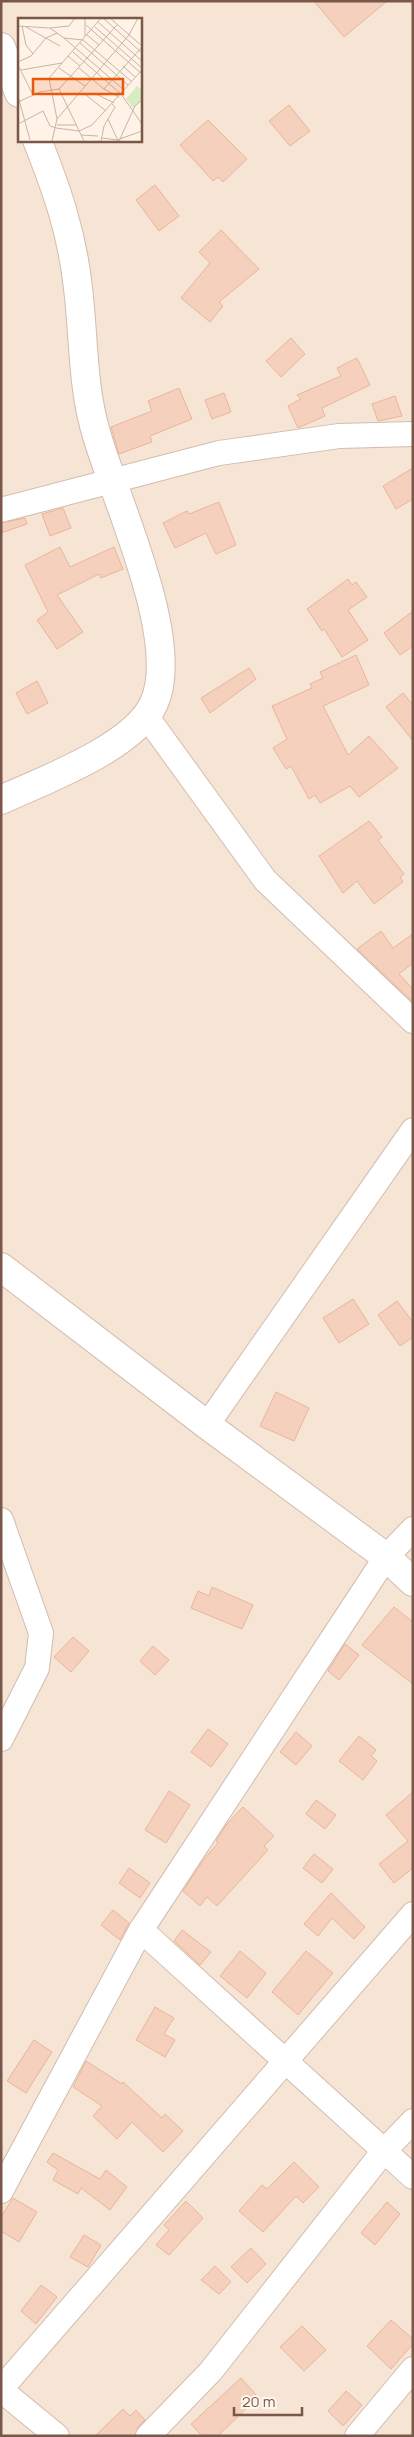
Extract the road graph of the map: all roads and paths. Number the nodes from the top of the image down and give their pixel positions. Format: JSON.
{"nodes":[{"id":1,"x":1,"y":47,"type":"edge"},
{"id":2,"x":18,"y":90,"type":"edge"},
{"id":3,"x":37,"y":141,"type":"edge"},
{"id":4,"x":413,"y":434,"type":"edge"},
{"id":5,"x":113,"y":482,"type":"junction"},
{"id":6,"x":1,"y":510,"type":"edge"},
{"id":7,"x":147,"y":717,"type":"junction"},
{"id":8,"x":1,"y":800,"type":"edge"},
{"id":9,"x":413,"y":1021,"type":"edge"},
{"id":10,"x":413,"y":1130,"type":"edge"},
{"id":11,"x":1,"y":1267,"type":"edge"},
{"id":12,"x":207,"y":1425,"type":"junction"},
{"id":13,"x":1,"y":1520,"type":"edge"},
{"id":14,"x":413,"y":1530,"type":"edge"},
{"id":15,"x":386,"y":1557,"type":"junction"},
{"id":16,"x":413,"y":1582,"type":"edge"},
{"id":17,"x":1,"y":1739,"type":"edge"},
{"id":18,"x":413,"y":1914,"type":"edge"},
{"id":19,"x":141,"y":1930,"type":"junction"},
{"id":20,"x":285,"y":2062,"type":"junction"},
{"id":21,"x":413,"y":2122,"type":"edge"},
{"id":22,"x":383,"y":2152,"type":"junction"},
{"id":23,"x":413,"y":2177,"type":"edge"},
{"id":24,"x":1,"y":2190,"type":"edge"},
{"id":25,"x":413,"y":2369,"type":"edge"},
{"id":26,"x":1,"y":2389,"type":"edge"},
{"id":27,"x":56,"y":2436,"type":"edge"},
{"id":28,"x":148,"y":2436,"type":"edge"},
{"id":29,"x":357,"y":2436,"type":"edge"}],
"edges":[{"from":1,"to":2,"type":"street"},
{"from":3,"to":5,"type":"street"},
{"from":4,"to":5,"type":"street"},
{"from":5,"to":6,"type":"street"},
{"from":5,"to":7,"type":"street"},
{"from":7,"to":8,"type":"street"},
{"from":7,"to":9,"type":"street"},
{"from":10,"to":12,"type":"street"},
{"from":11,"to":12,"type":"street"},
{"from":12,"to":15,"type":"street"},
{"from":13,"to":17,"type":"street"},
{"from":14,"to":15,"type":"street"},
{"from":15,"to":16,"type":"street"},
{"from":15,"to":19,"type":"street"},
{"from":18,"to":20,"type":"street"},
{"from":19,"to":20,"type":"street"},
{"from":19,"to":24,"type":"street"},
{"from":20,"to":22,"type":"street"},
{"from":20,"to":26,"type":"street"},
{"from":21,"to":22,"type":"street"},
{"from":22,"to":23,"type":"street"},
{"from":22,"to":28,"type":"street"},
{"from":25,"to":29,"type":"street"},
{"from":26,"to":27,"type":"street"}]}
